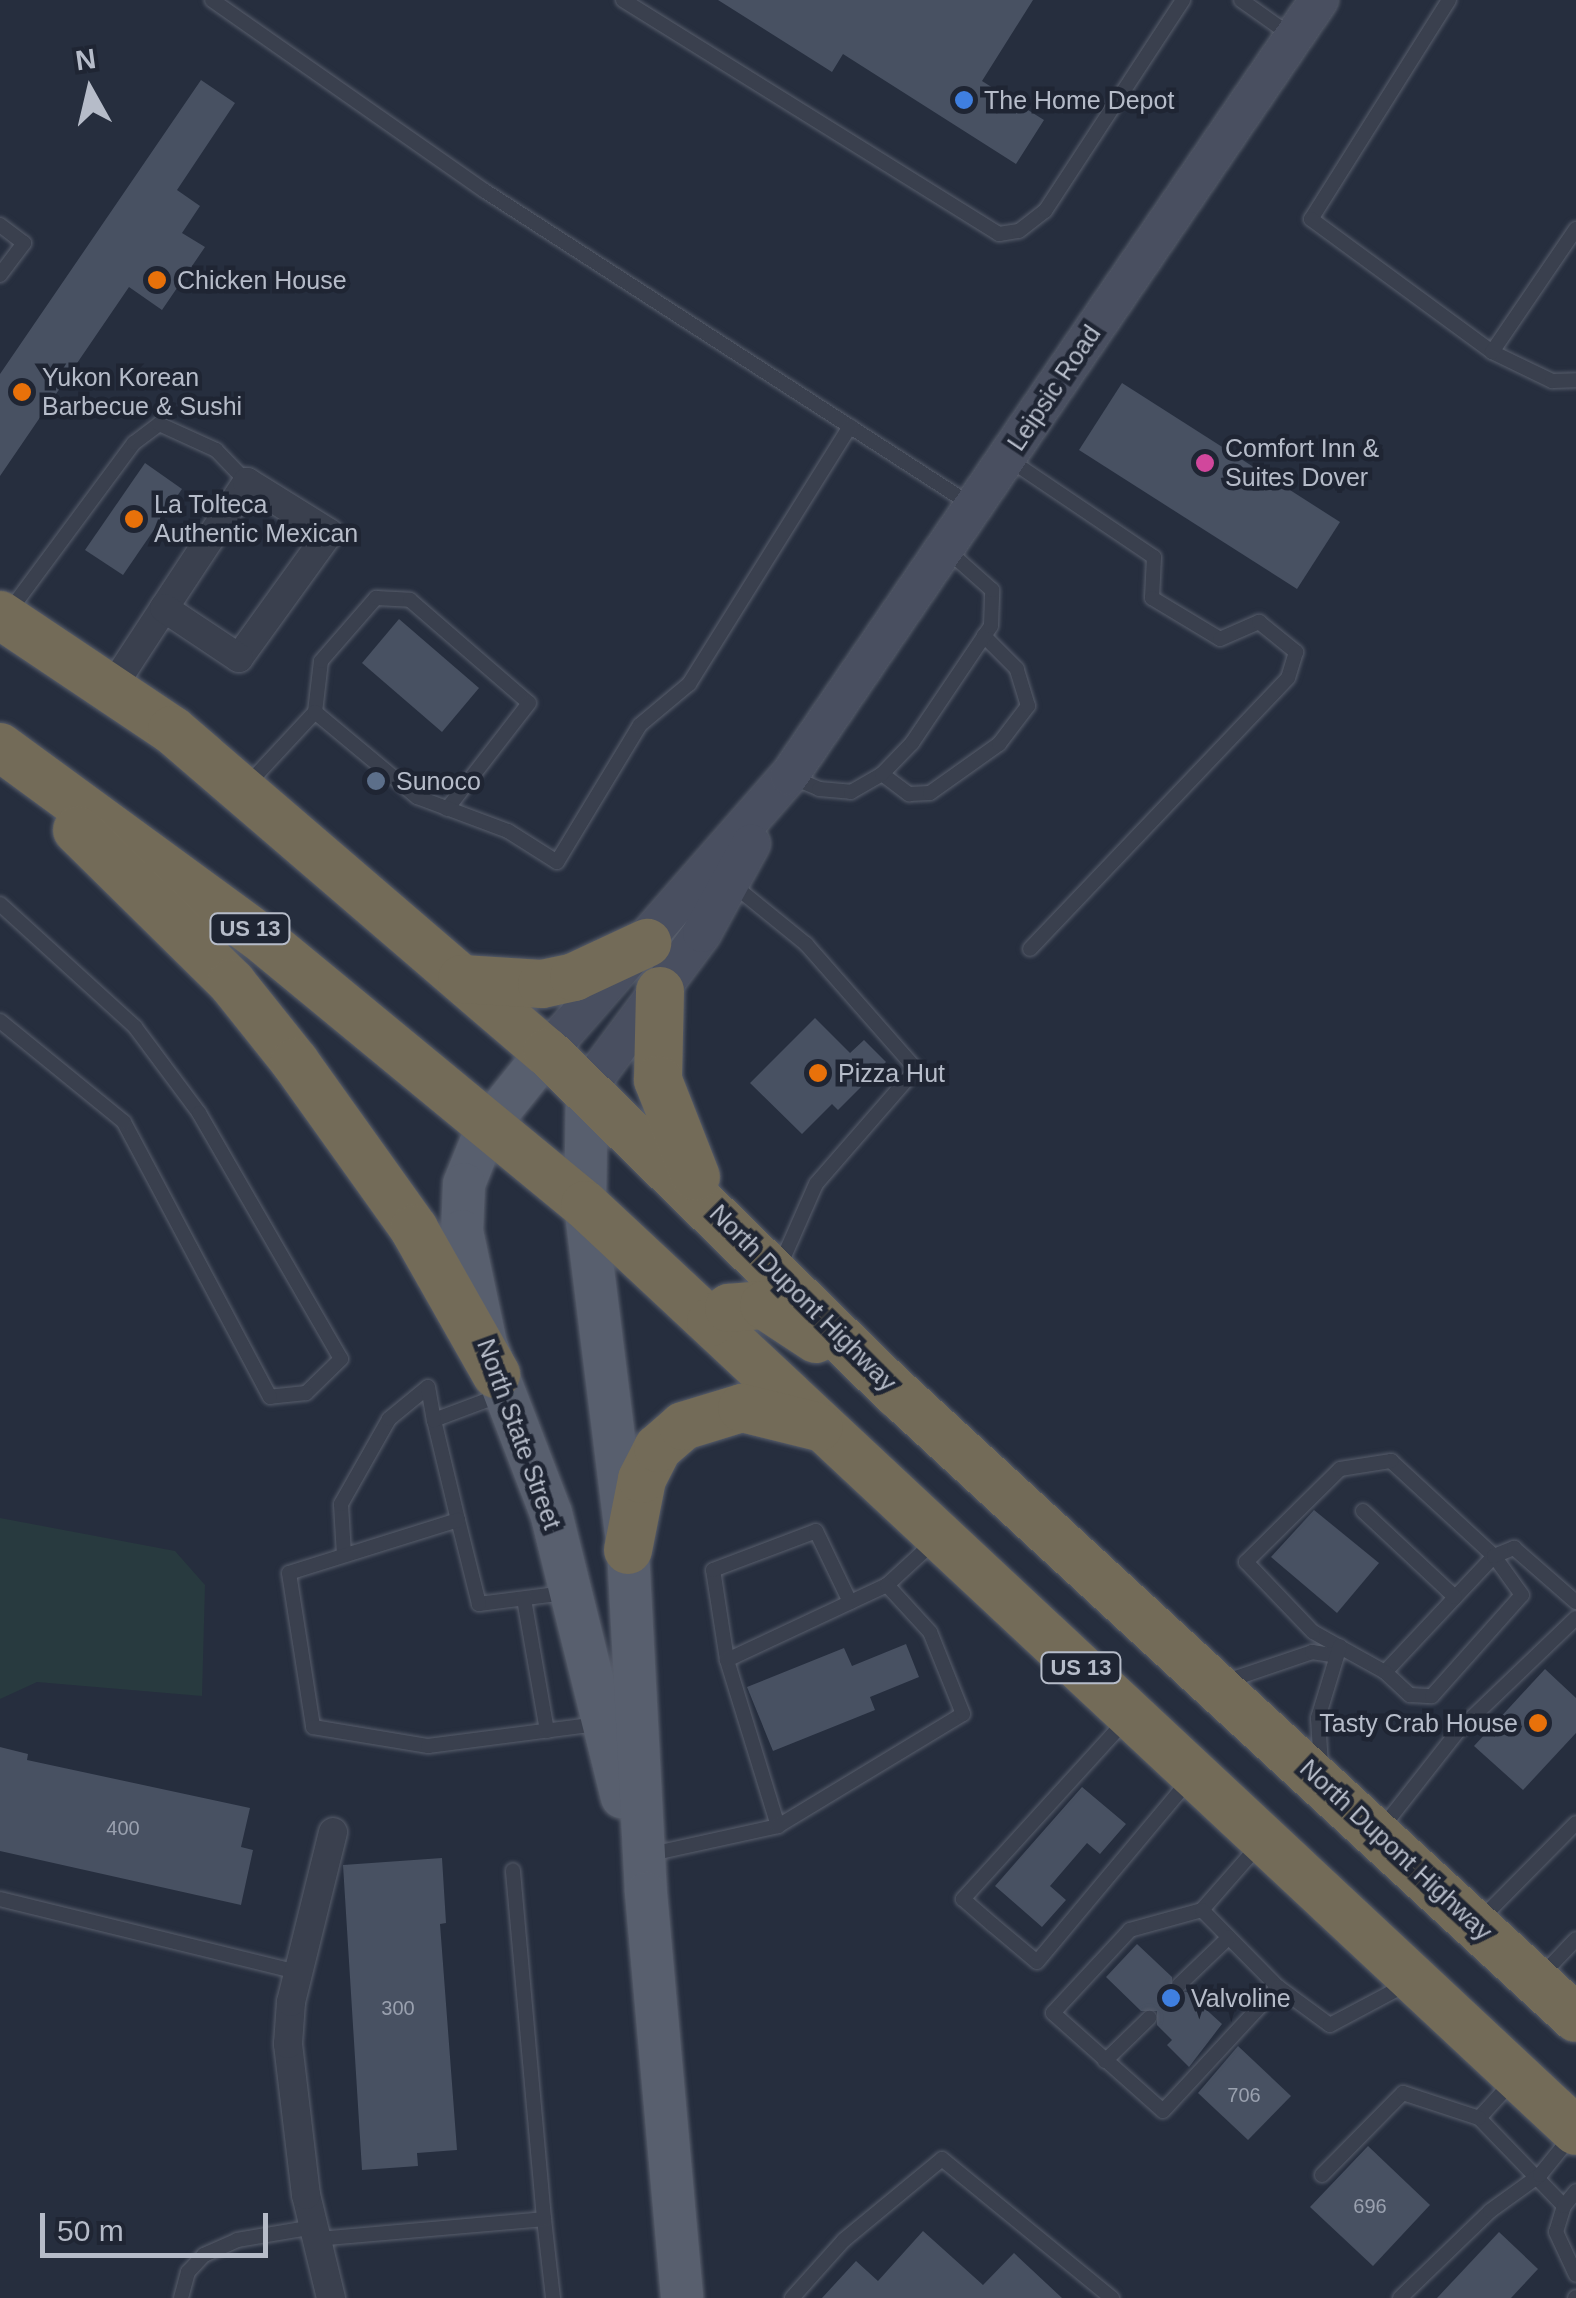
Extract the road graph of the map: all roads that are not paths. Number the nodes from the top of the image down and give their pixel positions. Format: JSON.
{"nodes":[{"id":1,"x":212,"y":0,"type":"edge"},
{"id":2,"x":623,"y":0,"type":"edge"},
{"id":3,"x":1182,"y":0,"type":"edge"},
{"id":4,"x":1241,"y":0,"type":"edge"},
{"id":5,"x":1319,"y":0,"type":"edge"},
{"id":6,"x":1449,"y":0,"type":"edge"},
{"id":7,"x":1294,"y":37,"type":"junction"},
{"id":8,"x":0,"y":224,"type":"edge"},
{"id":9,"x":1576,"y":229,"type":"edge"},
{"id":10,"x":0,"y":275,"type":"edge"},
{"id":11,"x":1492,"y":352,"type":"junction"},
{"id":12,"x":1576,"y":380,"type":"edge"},
{"id":13,"x":850,"y":426,"type":"junction"},
{"id":14,"x":1006,"y":458,"type":"junction"},
{"id":15,"x":247,"y":482,"type":"junction"},
{"id":16,"x":974,"y":507,"type":"junction"},
{"id":17,"x":945,"y":549,"type":"junction"},
{"id":18,"x":164,"y":608,"type":"junction"},
{"id":19,"x":2,"y":616,"type":"edge"},
{"id":20,"x":984,"y":636,"type":"junction"},
{"id":21,"x":111,"y":689,"type":"junction"},
{"id":22,"x":315,"y":712,"type":"junction"},
{"id":23,"x":4,"y":762,"type":"edge"},
{"id":24,"x":882,"y":774,"type":"junction"},
{"id":25,"x":788,"y":776,"type":"junction"},
{"id":26,"x":244,"y":788,"type":"junction"},
{"id":27,"x":447,"y":809,"type":"junction"},
{"id":28,"x":730,"y":882,"type":"junction"},
{"id":29,"x":0,"y":904,"type":"edge"},
{"id":30,"x":647,"y":943,"type":"junction"},
{"id":31,"x":1030,"y":949,"type":"dead end"},
{"id":32,"x":462,"y":979,"type":"junction"},
{"id":33,"x":660,"y":990,"type":"junction"},
{"id":34,"x":0,"y":1021,"type":"edge"},
{"id":35,"x":548,"y":1052,"type":"junction"},
{"id":36,"x":587,"y":1088,"type":"junction"},
{"id":37,"x":487,"y":1127,"type":"junction"},
{"id":38,"x":708,"y":1203,"type":"junction"},
{"id":39,"x":585,"y":1205,"type":"junction"},
{"id":40,"x":777,"y":1272,"type":"junction"},
{"id":41,"x":711,"y":1322,"type":"junction"},
{"id":42,"x":500,"y":1384,"type":"junction"},
{"id":43,"x":898,"y":1394,"type":"junction"},
{"id":44,"x":434,"y":1420,"type":"junction"},
{"id":45,"x":826,"y":1430,"type":"junction"},
{"id":46,"x":1363,"y":1510,"type":"dead end"},
{"id":47,"x":458,"y":1520,"type":"junction"},
{"id":48,"x":940,"y":1536,"type":"junction"},
{"id":49,"x":628,"y":1550,"type":"junction"},
{"id":50,"x":344,"y":1555,"type":"junction"},
{"id":51,"x":1494,"y":1556,"type":"junction"},
{"id":52,"x":887,"y":1584,"type":"junction"},
{"id":53,"x":570,"y":1592,"type":"junction"},
{"id":54,"x":1455,"y":1597,"type":"junction"},
{"id":55,"x":524,"y":1599,"type":"junction"},
{"id":56,"x":850,"y":1602,"type":"junction"},
{"id":57,"x":1576,"y":1602,"type":"edge"},
{"id":58,"x":1576,"y":1618,"type":"edge"},
{"id":59,"x":1336,"y":1650,"type":"junction"},
{"id":60,"x":727,"y":1660,"type":"junction"},
{"id":61,"x":1385,"y":1672,"type":"junction"},
{"id":62,"x":1215,"y":1683,"type":"junction"},
{"id":63,"x":1132,"y":1715,"type":"junction"},
{"id":64,"x":604,"y":1724,"type":"junction"},
{"id":65,"x":547,"y":1731,"type":"junction"},
{"id":66,"x":1194,"y":1773,"type":"junction"},
{"id":67,"x":1324,"y":1783,"type":"junction"},
{"id":68,"x":1576,"y":1823,"type":"edge"},
{"id":69,"x":778,"y":1826,"type":"junction"},
{"id":70,"x":333,"y":1832,"type":"dead end"},
{"id":71,"x":1378,"y":1832,"type":"junction"},
{"id":72,"x":1264,"y":1838,"type":"junction"},
{"id":73,"x":513,"y":1870,"type":"dead end"},
{"id":74,"x":645,"y":1874,"type":"junction"},
{"id":75,"x":0,"y":1899,"type":"edge"},
{"id":76,"x":1202,"y":1910,"type":"junction"},
{"id":77,"x":1476,"y":1924,"type":"junction"},
{"id":78,"x":1228,"y":1937,"type":"junction"},
{"id":79,"x":1576,"y":1939,"type":"edge"},
{"id":80,"x":298,"y":1972,"type":"junction"},
{"id":81,"x":1416,"y":1980,"type":"junction"},
{"id":82,"x":1536,"y":1981,"type":"junction"},
{"id":83,"x":1179,"y":1984,"type":"dead end"},
{"id":84,"x":1278,"y":1987,"type":"junction"},
{"id":85,"x":1150,"y":2018,"type":"dead end"},
{"id":86,"x":1576,"y":2018,"type":"edge"},
{"id":87,"x":1105,"y":2061,"type":"junction"},
{"id":88,"x":1517,"y":2076,"type":"junction"},
{"id":89,"x":1478,"y":2118,"type":"junction"},
{"id":90,"x":1576,"y":2131,"type":"edge"},
{"id":91,"x":1322,"y":2175,"type":"dead end"},
{"id":92,"x":1540,"y":2175,"type":"junction"},
{"id":93,"x":1576,"y":2192,"type":"edge"},
{"id":94,"x":1564,"y":2206,"type":"junction"},
{"id":95,"x":544,"y":2218,"type":"junction"},
{"id":96,"x":315,"y":2233,"type":"junction"},
{"id":97,"x":1576,"y":2274,"type":"edge"},
{"id":98,"x":181,"y":2298,"type":"edge"},
{"id":99,"x":331,"y":2298,"type":"edge"},
{"id":100,"x":553,"y":2298,"type":"edge"},
{"id":101,"x":682,"y":2298,"type":"edge"},
{"id":102,"x":792,"y":2298,"type":"edge"},
{"id":103,"x":1112,"y":2298,"type":"edge"},
{"id":104,"x":1400,"y":2298,"type":"edge"}],
"edges":[{"from":1,"to":13,"type":"lane"},
{"from":2,"to":3,"type":"lane"},
{"from":4,"to":7,"type":"lane"},
{"from":5,"to":7,"type":"street","name":"Leipsic Road"},
{"from":6,"to":11,"type":"lane"},
{"from":7,"to":14,"type":"street","name":"Leipsic Road"},
{"from":8,"to":10,"type":"lane"},
{"from":9,"to":11,"type":"lane"},
{"from":11,"to":12,"type":"lane"},
{"from":13,"to":16,"type":"lane"},
{"from":13,"to":27,"type":"lane"},
{"from":14,"to":16,"type":"street","name":"Leipsic Road"},
{"from":14,"to":31,"type":"lane"},
{"from":15,"to":18,"type":"street"},
{"from":15,"to":18,"type":"street"},
{"from":15,"to":19,"type":"lane"},
{"from":16,"to":17,"type":"street","name":"Leipsic Road"},
{"from":17,"to":20,"type":"lane"},
{"from":17,"to":25,"type":"street","name":"Leipsic Road"},
{"from":18,"to":21,"type":"street"},
{"from":19,"to":21,"type":"highway","name":"North Dupont Highway"},
{"from":20,"to":24,"type":"lane"},
{"from":20,"to":24,"type":"lane"},
{"from":21,"to":26,"type":"highway","name":"North Dupont Highway"},
{"from":22,"to":26,"type":"lane"},
{"from":22,"to":27,"type":"lane"},
{"from":22,"to":27,"type":"lane"},
{"from":23,"to":37,"type":"highway","number":"US 13"},
{"from":23,"to":42,"type":"highway"},
{"from":24,"to":25,"type":"lane"},
{"from":25,"to":28,"type":"street","name":"Leipsic Road"},
{"from":25,"to":30,"type":"street","name":"Leipsic Road"},
{"from":26,"to":32,"type":"highway","name":"North Dupont Highway"},
{"from":28,"to":33,"type":"street","name":"Leipsic Road"},
{"from":28,"to":40,"type":"lane"},
{"from":29,"to":34,"type":"lane"},
{"from":30,"to":32,"type":"highway"},
{"from":30,"to":35,"type":"street","name":"Leipsic Road"},
{"from":32,"to":35,"type":"highway","name":"North Dupont Highway"},
{"from":33,"to":36,"type":"street","name":"Leipsic Road"},
{"from":33,"to":38,"type":"highway"},
{"from":35,"to":36,"type":"highway","name":"North Dupont Highway"},
{"from":35,"to":37,"type":"main road","name":"North State Street"},
{"from":36,"to":38,"type":"highway","name":"North Dupont Highway"},
{"from":36,"to":39,"type":"main road","name":"North State Street"},
{"from":37,"to":39,"type":"highway","number":"US 13"},
{"from":37,"to":42,"type":"main road","name":"North State Street"},
{"from":38,"to":40,"type":"highway","name":"North Dupont Highway"},
{"from":39,"to":41,"type":"highway","number":"US 13"},
{"from":39,"to":49,"type":"main road","name":"North State Street"},
{"from":40,"to":43,"type":"highway","name":"North Dupont Highway"},
{"from":41,"to":43,"type":"highway"},
{"from":41,"to":45,"type":"highway","number":"US 13"},
{"from":42,"to":44,"type":"lane"},
{"from":42,"to":53,"type":"main road","name":"North State Street"},
{"from":43,"to":62,"type":"highway","name":"North Dupont Highway"},
{"from":44,"to":47,"type":"lane"},
{"from":44,"to":50,"type":"lane"},
{"from":45,"to":48,"type":"highway","number":"US 13"},
{"from":45,"to":49,"type":"highway"},
{"from":46,"to":54,"type":"lane"},
{"from":47,"to":50,"type":"lane"},
{"from":47,"to":55,"type":"lane"},
{"from":48,"to":52,"type":"lane"},
{"from":48,"to":63,"type":"highway","number":"US 13"},
{"from":49,"to":74,"type":"main road","name":"North State Street"},
{"from":50,"to":65,"type":"lane"},
{"from":51,"to":54,"type":"lane"},
{"from":51,"to":57,"type":"lane"},
{"from":51,"to":59,"type":"lane"},
{"from":51,"to":61,"type":"lane"},
{"from":52,"to":56,"type":"lane"},
{"from":52,"to":69,"type":"lane"},
{"from":53,"to":55,"type":"lane"},
{"from":53,"to":64,"type":"main road","name":"North State Street"},
{"from":54,"to":61,"type":"lane"},
{"from":55,"to":65,"type":"lane"},
{"from":56,"to":60,"type":"lane"},
{"from":56,"to":60,"type":"lane"},
{"from":58,"to":71,"type":"lane"},
{"from":59,"to":61,"type":"lane"},
{"from":59,"to":62,"type":"lane"},
{"from":59,"to":67,"type":"lane"},
{"from":60,"to":69,"type":"lane"},
{"from":62,"to":67,"type":"highway","name":"North Dupont Highway"},
{"from":63,"to":66,"type":"highway","number":"US 13"},
{"from":63,"to":66,"type":"lane"},
{"from":64,"to":65,"type":"lane"},
{"from":64,"to":74,"type":"main road","name":"North State Street"},
{"from":66,"to":72,"type":"highway","number":"US 13"},
{"from":67,"to":71,"type":"highway","name":"North Dupont Highway"},
{"from":68,"to":77,"type":"lane"},
{"from":69,"to":74,"type":"lane"},
{"from":70,"to":80,"type":"street"},
{"from":71,"to":77,"type":"highway","name":"North Dupont Highway"},
{"from":72,"to":76,"type":"lane"},
{"from":72,"to":81,"type":"highway","number":"US 13"},
{"from":73,"to":95,"type":"lane"},
{"from":74,"to":101,"type":"main road","name":"North State Street"},
{"from":75,"to":80,"type":"lane"},
{"from":76,"to":78,"type":"lane"},
{"from":76,"to":87,"type":"lane"},
{"from":77,"to":82,"type":"highway","name":"North Dupont Highway"},
{"from":78,"to":83,"type":"lane"},
{"from":78,"to":84,"type":"lane"},
{"from":79,"to":82,"type":"lane"},
{"from":80,"to":96,"type":"street"},
{"from":81,"to":84,"type":"lane"},
{"from":81,"to":88,"type":"highway","number":"US 13"},
{"from":82,"to":86,"type":"highway","name":"North Dupont Highway"},
{"from":84,"to":87,"type":"lane"},
{"from":85,"to":87,"type":"lane"},
{"from":88,"to":89,"type":"lane"},
{"from":88,"to":90,"type":"highway","number":"US 13"},
{"from":89,"to":91,"type":"lane"},
{"from":89,"to":92,"type":"lane"},
{"from":90,"to":92,"type":"lane"},
{"from":92,"to":94,"type":"lane"},
{"from":92,"to":104,"type":"lane"},
{"from":93,"to":94,"type":"lane"},
{"from":94,"to":97,"type":"lane"},
{"from":95,"to":96,"type":"lane"},
{"from":95,"to":100,"type":"lane"},
{"from":96,"to":98,"type":"lane"},
{"from":96,"to":99,"type":"street"},
{"from":102,"to":103,"type":"lane"}]}
